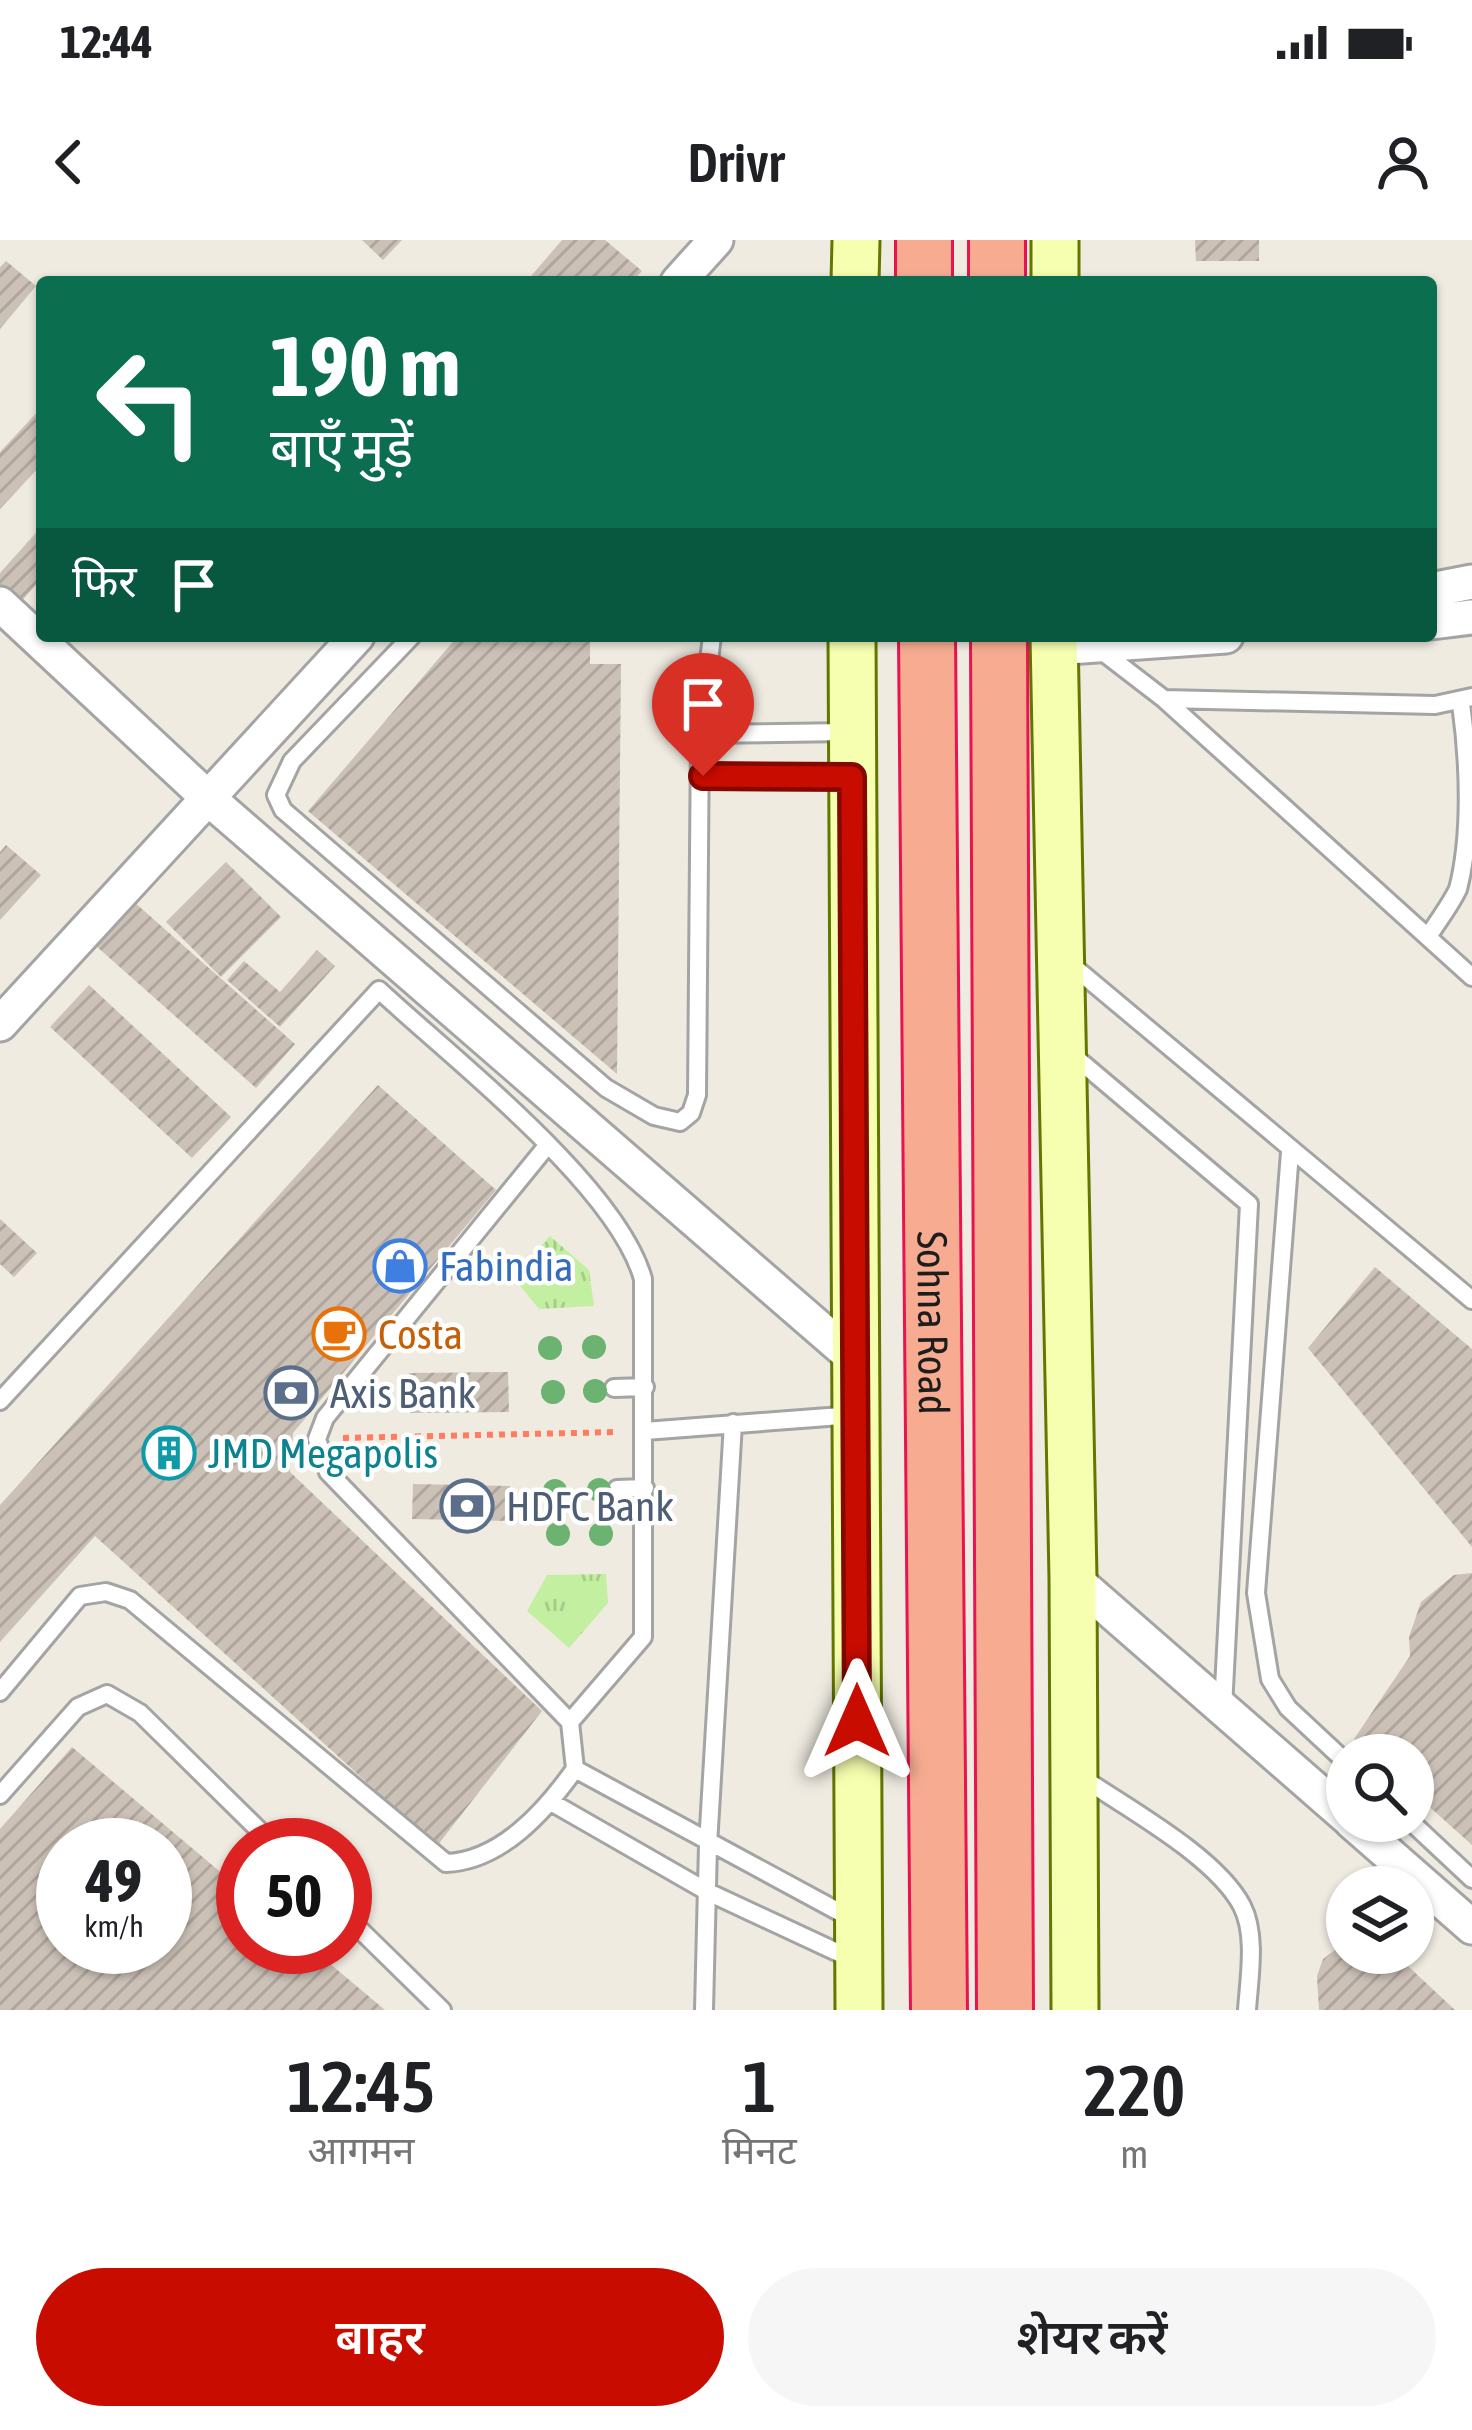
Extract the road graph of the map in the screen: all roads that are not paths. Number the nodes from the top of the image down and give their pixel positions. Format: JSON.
{"nodes":[{"id":1,"x":716,"y":240,"type":"edge"},
{"id":2,"x":856,"y":240,"type":"edge"},
{"id":3,"x":923,"y":240,"type":"edge"},
{"id":4,"x":997,"y":240,"type":"edge"},
{"id":5,"x":1055,"y":240,"type":"edge"},
{"id":6,"x":683,"y":276,"type":"edge"},
{"id":7,"x":855,"y":276,"type":"edge"},
{"id":8,"x":924,"y":276,"type":"edge"},
{"id":9,"x":997,"y":276,"type":"edge"},
{"id":10,"x":1055,"y":276,"type":"edge"},
{"id":11,"x":1472,"y":582,"type":"edge"},
{"id":12,"x":1437,"y":589,"type":"edge"},
{"id":13,"x":0,"y":604,"type":"edge"},
{"id":14,"x":1472,"y":617,"type":"edge"},
{"id":15,"x":1437,"y":621,"type":"edge"},
{"id":16,"x":36,"y":638,"type":"edge"},
{"id":17,"x":41,"y":642,"type":"edge"},
{"id":18,"x":352,"y":642,"type":"edge"},
{"id":19,"x":406,"y":642,"type":"edge"},
{"id":20,"x":711,"y":642,"type":"edge"},
{"id":21,"x":853,"y":642,"type":"edge"},
{"id":22,"x":927,"y":642,"type":"edge"},
{"id":23,"x":999,"y":642,"type":"edge"},
{"id":24,"x":1067,"y":642,"type":"edge"},
{"id":25,"x":1164,"y":699,"type":"junction"},
{"id":26,"x":1467,"y":700,"type":"edge"},
{"id":27,"x":700,"y":734,"type":"junction"},
{"id":28,"x":852,"y":754,"type":"junction"},
{"id":29,"x":703,"y":776,"type":"junction"},
{"id":30,"x":209,"y":799,"type":"junction"},
{"id":31,"x":1428,"y":937,"type":"junction"},
{"id":32,"x":1060,"y":955,"type":"junction"},
{"id":33,"x":1472,"y":977,"type":"edge"},
{"id":34,"x":0,"y":1024,"type":"edge"},
{"id":35,"x":1062,"y":1047,"type":"junction"},
{"id":36,"x":546,"y":1147,"type":"junction"},
{"id":37,"x":1290,"y":1152,"type":"junction"},
{"id":38,"x":1472,"y":1300,"type":"edge"},
{"id":39,"x":857,"y":1361,"type":"junction"},
{"id":40,"x":645,"y":1387,"type":"junction"},
{"id":41,"x":614,"y":1388,"type":"dead end"},
{"id":42,"x":0,"y":1401,"type":"edge"},
{"id":43,"x":857,"y":1414,"type":"junction"},
{"id":44,"x":734,"y":1424,"type":"junction"},
{"id":45,"x":645,"y":1431,"type":"junction"},
{"id":46,"x":645,"y":1488,"type":"junction"},
{"id":47,"x":617,"y":1489,"type":"dead end"},
{"id":48,"x":1073,"y":1578,"type":"junction"},
{"id":49,"x":0,"y":1692,"type":"edge"},
{"id":50,"x":1223,"y":1709,"type":"junction"},
{"id":51,"x":570,"y":1722,"type":"junction"},
{"id":52,"x":1326,"y":1743,"type":"edge"},
{"id":53,"x":575,"y":1769,"type":"junction"},
{"id":54,"x":1074,"y":1772,"type":"junction"},
{"id":55,"x":0,"y":1795,"type":"edge"},
{"id":56,"x":1326,"y":1799,"type":"edge"},
{"id":57,"x":551,"y":1802,"type":"junction"},
{"id":58,"x":247,"y":1818,"type":"edge"},
{"id":59,"x":1375,"y":1842,"type":"edge"},
{"id":60,"x":1432,"y":1842,"type":"edge"},
{"id":61,"x":708,"y":1845,"type":"junction"},
{"id":62,"x":1472,"y":1879,"type":"edge"},
{"id":63,"x":708,"y":1892,"type":"junction"},
{"id":64,"x":1472,"y":1927,"type":"edge"},
{"id":65,"x":372,"y":1941,"type":"edge"},
{"id":66,"x":857,"y":1941,"type":"junction"},
{"id":67,"x":442,"y":2010,"type":"edge"},
{"id":68,"x":704,"y":2010,"type":"edge"},
{"id":69,"x":859,"y":2010,"type":"edge"},
{"id":70,"x":939,"y":2010,"type":"edge"},
{"id":71,"x":1005,"y":2010,"type":"edge"},
{"id":72,"x":1075,"y":2010,"type":"edge"},
{"id":73,"x":1247,"y":2010,"type":"edge"}],
"edges":[{"from":1,"to":6,"type":"street"},
{"from":2,"to":7,"type":"main road"},
{"from":3,"to":8,"type":"highway"},
{"from":4,"to":9,"type":"highway"},
{"from":5,"to":10,"type":"main road"},
{"from":11,"to":12,"type":"street"},
{"from":13,"to":16,"type":"street"},
{"from":14,"to":15,"type":"street"},
{"from":17,"to":30,"type":"street"},
{"from":18,"to":30,"type":"street"},
{"from":19,"to":29,"type":"lane"},
{"from":20,"to":27,"type":"lane"},
{"from":21,"to":28,"type":"main road"},
{"from":22,"to":70,"type":"highway","name":"Sohna Road"},
{"from":23,"to":71,"type":"highway","name":"Sohna Road"},
{"from":24,"to":25,"type":"lane"},
{"from":24,"to":32,"type":"main road"},
{"from":25,"to":26,"type":"lane"},
{"from":25,"to":31,"type":"lane"},
{"from":26,"to":31,"type":"lane"},
{"from":27,"to":28,"type":"lane"},
{"from":27,"to":29,"type":"lane"},
{"from":28,"to":29,"type":"lane"},
{"from":28,"to":39,"type":"main road"},
{"from":30,"to":34,"type":"street"},
{"from":30,"to":39,"type":"street"},
{"from":31,"to":33,"type":"lane"},
{"from":32,"to":35,"type":"main road"},
{"from":32,"to":37,"type":"lane"},
{"from":35,"to":48,"type":"main road"},
{"from":35,"to":50,"type":"lane"},
{"from":36,"to":40,"type":"lane"},
{"from":36,"to":42,"type":"lane"},
{"from":36,"to":51,"type":"lane"},
{"from":37,"to":38,"type":"lane"},
{"from":37,"to":52,"type":"lane"},
{"from":39,"to":43,"type":"main road"},
{"from":40,"to":41,"type":"lane"},
{"from":40,"to":45,"type":"lane"},
{"from":43,"to":44,"type":"lane"},
{"from":43,"to":66,"type":"main road"},
{"from":44,"to":45,"type":"lane"},
{"from":44,"to":61,"type":"lane"},
{"from":45,"to":46,"type":"lane"},
{"from":46,"to":47,"type":"lane"},
{"from":46,"to":51,"type":"lane"},
{"from":48,"to":50,"type":"street"},
{"from":48,"to":54,"type":"main road"},
{"from":49,"to":57,"type":"lane"},
{"from":50,"to":56,"type":"street"},
{"from":51,"to":53,"type":"lane"},
{"from":53,"to":57,"type":"lane"},
{"from":53,"to":61,"type":"lane"},
{"from":54,"to":72,"type":"main road"},
{"from":54,"to":73,"type":"lane"},
{"from":55,"to":58,"type":"lane"},
{"from":57,"to":63,"type":"lane"},
{"from":59,"to":64,"type":"street"},
{"from":60,"to":62,"type":"lane"},
{"from":61,"to":63,"type":"lane"},
{"from":61,"to":66,"type":"lane"},
{"from":63,"to":66,"type":"lane"},
{"from":63,"to":68,"type":"lane"},
{"from":65,"to":67,"type":"lane"},
{"from":66,"to":69,"type":"main road"}]}
